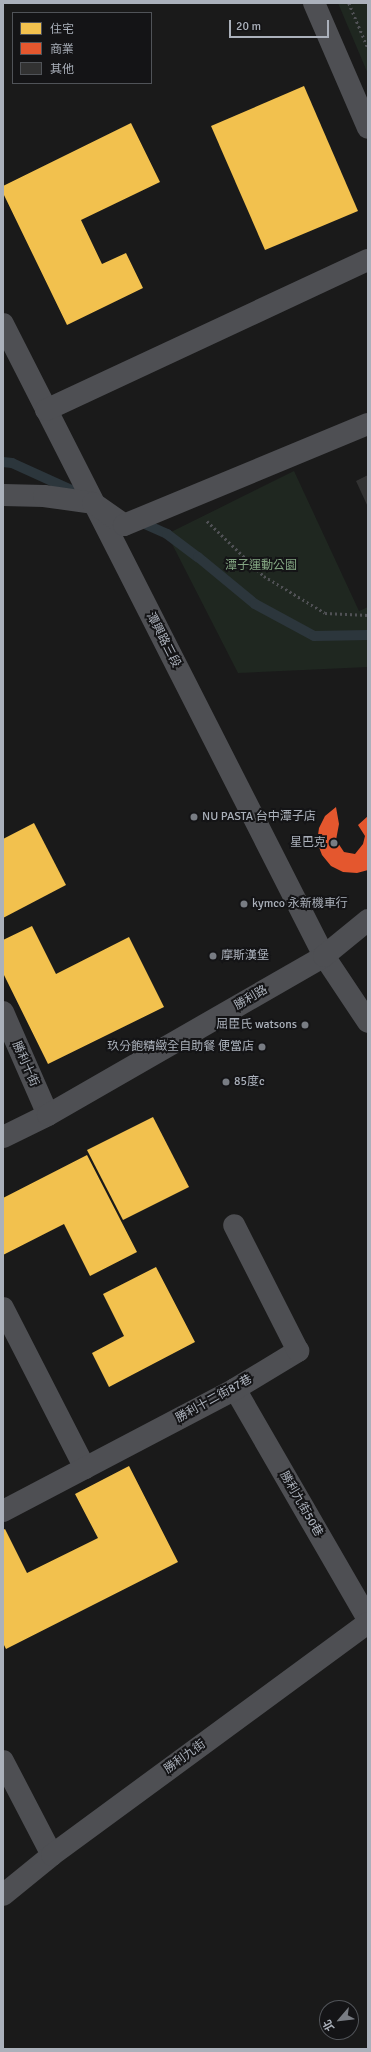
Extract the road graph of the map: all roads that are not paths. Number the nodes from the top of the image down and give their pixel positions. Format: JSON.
{"nodes":[{"id":1,"x":314,"y":3,"type":"edge"},
{"id":2,"x":368,"y":128,"type":"edge"},
{"id":3,"x":368,"y":260,"type":"edge"},
{"id":4,"x":3,"y":324,"type":"edge"},
{"id":5,"x":46,"y":410,"type":"junction"},
{"id":6,"x":368,"y":424,"type":"edge"},
{"id":7,"x":3,"y":495,"type":"edge"},
{"id":8,"x":93,"y":503,"type":"junction"},
{"id":9,"x":368,"y":920,"type":"edge"},
{"id":10,"x":324,"y":956,"type":"junction"},
{"id":11,"x":3,"y":1012,"type":"edge"},
{"id":12,"x":368,"y":1022,"type":"edge"},
{"id":13,"x":48,"y":1115,"type":"junction"},
{"id":14,"x":3,"y":1137,"type":"edge"},
{"id":15,"x":234,"y":1224,"type":"dead end"},
{"id":16,"x":3,"y":1308,"type":"edge"},
{"id":17,"x":235,"y":1389,"type":"junction"},
{"id":18,"x":85,"y":1468,"type":"junction"},
{"id":19,"x":3,"y":1511,"type":"edge"},
{"id":20,"x":368,"y":1619,"type":"edge"},
{"id":21,"x":368,"y":1622,"type":"edge"},
{"id":22,"x":3,"y":1760,"type":"edge"},
{"id":23,"x":52,"y":1854,"type":"junction"},
{"id":24,"x":3,"y":1895,"type":"edge"}],
"edges":[{"from":1,"to":2,"type":"street"},
{"from":3,"to":5,"type":"street"},
{"from":4,"to":5,"type":"street","name":"潭興路三段"},
{"from":5,"to":8,"type":"street","name":"潭興路三段"},
{"from":6,"to":8,"type":"street"},
{"from":7,"to":8,"type":"street"},
{"from":8,"to":10,"type":"street","name":"潭興路三段"},
{"from":9,"to":10,"type":"street","name":"勝利路"},
{"from":10,"to":12,"type":"street"},
{"from":10,"to":13,"type":"street","name":"勝利路"},
{"from":11,"to":13,"type":"street","name":"勝利十街"},
{"from":13,"to":14,"type":"street","name":"勝利路"},
{"from":15,"to":17,"type":"street","name":"勝利十二街87巷"},
{"from":16,"to":18,"type":"street"},
{"from":17,"to":18,"type":"street","name":"勝利十二街87巷"},
{"from":17,"to":20,"type":"street","name":"勝利九街50巷"},
{"from":18,"to":19,"type":"street","name":"勝利十二街87巷"},
{"from":21,"to":23,"type":"street","name":"勝利九街"},
{"from":22,"to":23,"type":"street"},
{"from":23,"to":24,"type":"street","name":"勝利九街"}]}
